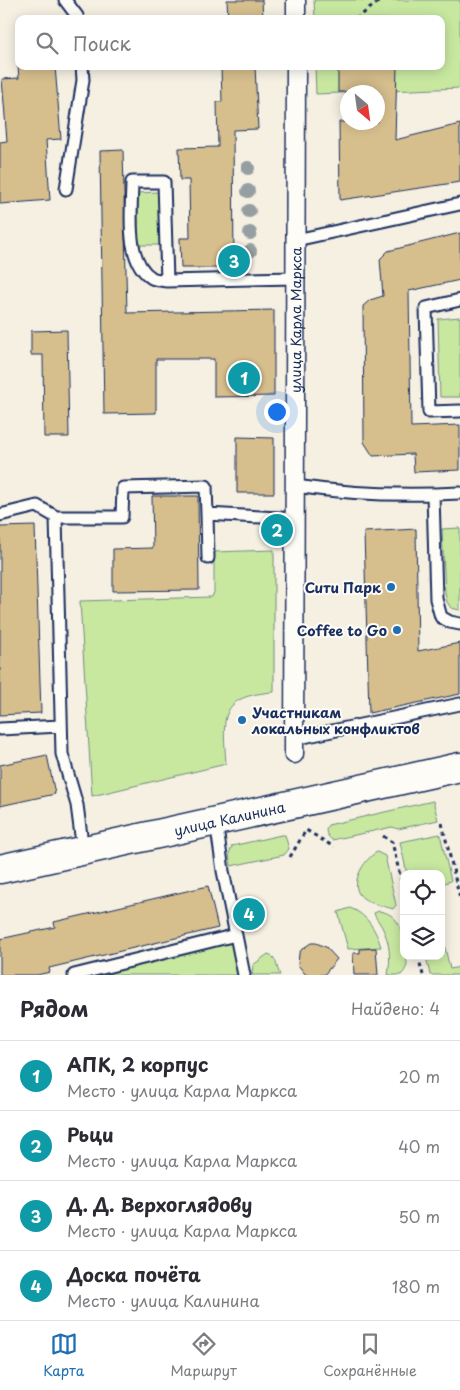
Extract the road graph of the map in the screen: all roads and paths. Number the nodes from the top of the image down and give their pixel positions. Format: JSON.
{"nodes":[{"id":1,"x":65,"y":0,"type":"edge"},
{"id":2,"x":296,"y":0,"type":"edge"},
{"id":3,"x":382,"y":0,"type":"edge"},
{"id":4,"x":77,"y":15,"type":"edge"},
{"id":5,"x":296,"y":15,"type":"edge"},
{"id":6,"x":361,"y":15,"type":"edge"},
{"id":7,"x":82,"y":70,"type":"edge"},
{"id":8,"x":296,"y":70,"type":"edge"},
{"id":9,"x":66,"y":189,"type":"dead end"},
{"id":10,"x":460,"y":204,"type":"edge"},
{"id":11,"x":296,"y":240,"type":"junction"},
{"id":12,"x":296,"y":278,"type":"junction"},
{"id":13,"x":167,"y":281,"type":"junction"},
{"id":14,"x":460,"y":300,"type":"edge"},
{"id":15,"x":460,"y":411,"type":"edge"},
{"id":16,"x":295,"y":486,"type":"junction"},
{"id":17,"x":460,"y":493,"type":"edge"},
{"id":18,"x":433,"y":494,"type":"junction"},
{"id":19,"x":207,"y":514,"type":"junction"},
{"id":20,"x":0,"y":516,"type":"edge"},
{"id":21,"x":56,"y":517,"type":"junction"},
{"id":22,"x":295,"y":519,"type":"junction"},
{"id":23,"x":208,"y":558,"type":"dead end"},
{"id":24,"x":460,"y":624,"type":"edge"},
{"id":25,"x":460,"y":704,"type":"edge"},
{"id":26,"x":61,"y":726,"type":"junction"},
{"id":27,"x":0,"y":729,"type":"edge"},
{"id":28,"x":294,"y":746,"type":"joint"},
{"id":29,"x":460,"y":766,"type":"edge"},
{"id":30,"x":216,"y":821,"type":"junction"},
{"id":31,"x":442,"y":822,"type":"dead end"},
{"id":32,"x":383,"y":836,"type":"dead end"},
{"id":33,"x":334,"y":847,"type":"dead end"},
{"id":34,"x":83,"y":851,"type":"junction"},
{"id":35,"x":290,"y":856,"type":"dead end"},
{"id":36,"x":0,"y":870,"type":"edge"},
{"id":37,"x":400,"y":875,"type":"edge"},
{"id":38,"x":460,"y":899,"type":"edge"},
{"id":39,"x":236,"y":935,"type":"junction"},
{"id":40,"x":419,"y":960,"type":"edge"},
{"id":41,"x":74,"y":975,"type":"edge"},
{"id":42,"x":244,"y":975,"type":"edge"},
{"id":43,"x":423,"y":975,"type":"edge"}],
"edges":[{"from":1,"to":4,"type":"lane"},
{"from":2,"to":5,"type":"street"},
{"from":3,"to":6,"type":"path"},
{"from":7,"to":9,"type":"lane"},
{"from":8,"to":11,"type":"street","name":"улица Карла Маркса"},
{"from":10,"to":11,"type":"lane"},
{"from":11,"to":12,"type":"street","name":"улица Карла Маркса"},
{"from":12,"to":13,"type":"lane"},
{"from":12,"to":16,"type":"street","name":"улица Карла Маркса"},
{"from":13,"to":13,"type":"lane"},
{"from":14,"to":15,"type":"lane"},
{"from":16,"to":18,"type":"lane"},
{"from":16,"to":22,"type":"street","name":"улица Карла Маркса"},
{"from":17,"to":18,"type":"lane"},
{"from":18,"to":24,"type":"lane"},
{"from":19,"to":21,"type":"lane"},
{"from":19,"to":22,"type":"lane"},
{"from":19,"to":23,"type":"lane"},
{"from":20,"to":21,"type":"lane"},
{"from":21,"to":26,"type":"lane"},
{"from":22,"to":28,"type":"street","name":"улица Карла Маркса"},
{"from":25,"to":28,"type":"lane"},
{"from":26,"to":27,"type":"lane"},
{"from":26,"to":34,"type":"lane"},
{"from":29,"to":30,"type":"street","name":"улица Калинина"},
{"from":30,"to":34,"type":"street","name":"улица Калинина"},
{"from":30,"to":39,"type":"lane"},
{"from":31,"to":38,"type":"path"},
{"from":32,"to":37,"type":"path"},
{"from":33,"to":35,"type":"path"},
{"from":34,"to":36,"type":"street","name":"улица Калинина"},
{"from":39,"to":41,"type":"lane"},
{"from":39,"to":42,"type":"lane"},
{"from":40,"to":43,"type":"path"}]}
